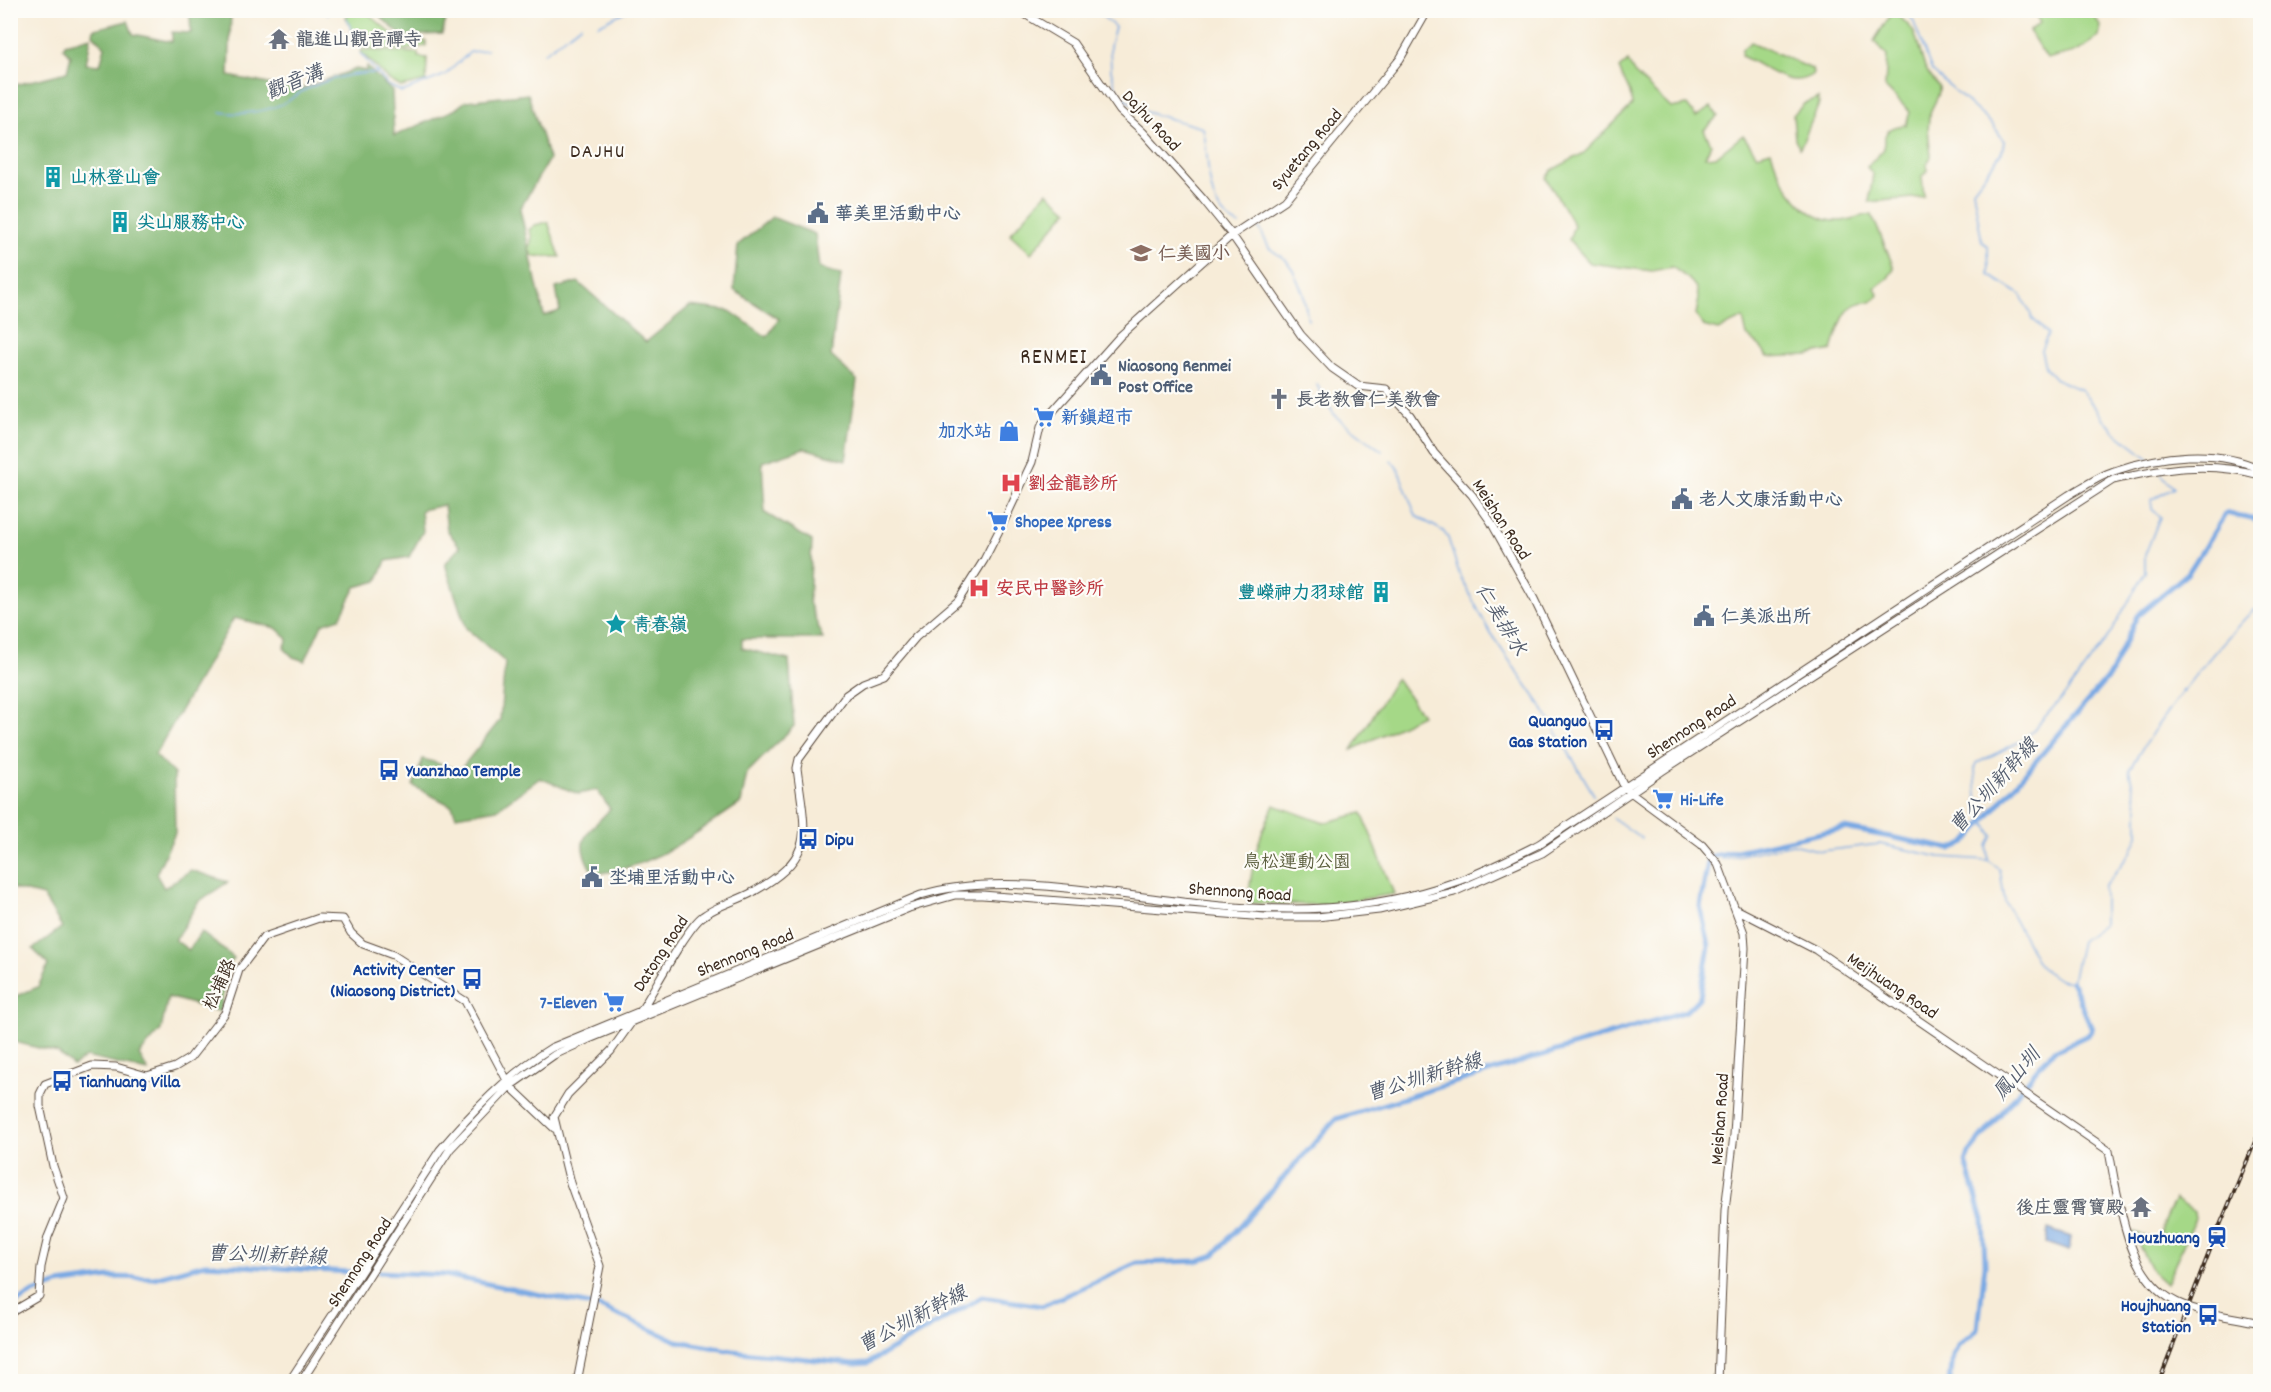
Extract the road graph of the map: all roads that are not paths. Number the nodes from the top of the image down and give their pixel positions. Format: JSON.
{"nodes":[{"id":1,"x":1018,"y":10,"type":"edge"},
{"id":2,"x":1428,"y":10,"type":"edge"},
{"id":3,"x":1232,"y":235,"type":"junction"},
{"id":4,"x":2260,"y":469,"type":"edge"},
{"id":5,"x":2260,"y":475,"type":"edge"},
{"id":6,"x":930,"y":625,"type":"joint"},
{"id":7,"x":1628,"y":791,"type":"junction"},
{"id":8,"x":1736,"y":909,"type":"junction"},
{"id":9,"x":640,"y":1011,"type":"junction"},
{"id":10,"x":631,"y":1023,"type":"junction"},
{"id":11,"x":508,"y":1083,"type":"junction"},
{"id":12,"x":554,"y":1128,"type":"junction"},
{"id":13,"x":10,"y":1313,"type":"edge"},
{"id":14,"x":2260,"y":1323,"type":"edge"},
{"id":15,"x":289,"y":1382,"type":"edge"},
{"id":16,"x":301,"y":1382,"type":"edge"},
{"id":17,"x":577,"y":1382,"type":"edge"},
{"id":18,"x":1718,"y":1382,"type":"edge"}],
"edges":[{"from":1,"to":3,"type":"street","name":"Dajhu Road"},
{"from":2,"to":3,"type":"street","name":"Syuetang Road"},
{"from":3,"to":6,"type":"street","name":"Syuetang Road"},
{"from":3,"to":7,"type":"street","name":"Meishan Road"},
{"from":4,"to":7,"type":"street","name":"Shennong Road"},
{"from":5,"to":7,"type":"street","name":"Shennong Road"},
{"from":6,"to":9,"type":"street","name":"Datong Road"},
{"from":7,"to":8,"type":"street","name":"Meishan Road"},
{"from":7,"to":9,"type":"street","name":"Shennong Road"},
{"from":7,"to":10,"type":"street","name":"Shennong Road"},
{"from":8,"to":14,"type":"street","name":"Meijhuang Road","bridge":true},
{"from":8,"to":18,"type":"street","name":"Meishan Road"},
{"from":9,"to":10,"type":"street","name":"Datong Road"},
{"from":9,"to":11,"type":"street","name":"Shennong Road"},
{"from":10,"to":11,"type":"street","name":"Shennong Road"},
{"from":10,"to":12,"type":"street","name":"Datong Road"},
{"from":11,"to":12,"type":"street","name":"松埔路"},
{"from":11,"to":13,"type":"street","name":"松埔路"},
{"from":11,"to":15,"type":"street","name":"Shennong Road"},
{"from":11,"to":16,"type":"street","name":"Shennong Road"},
{"from":12,"to":17,"type":"street"}]}
